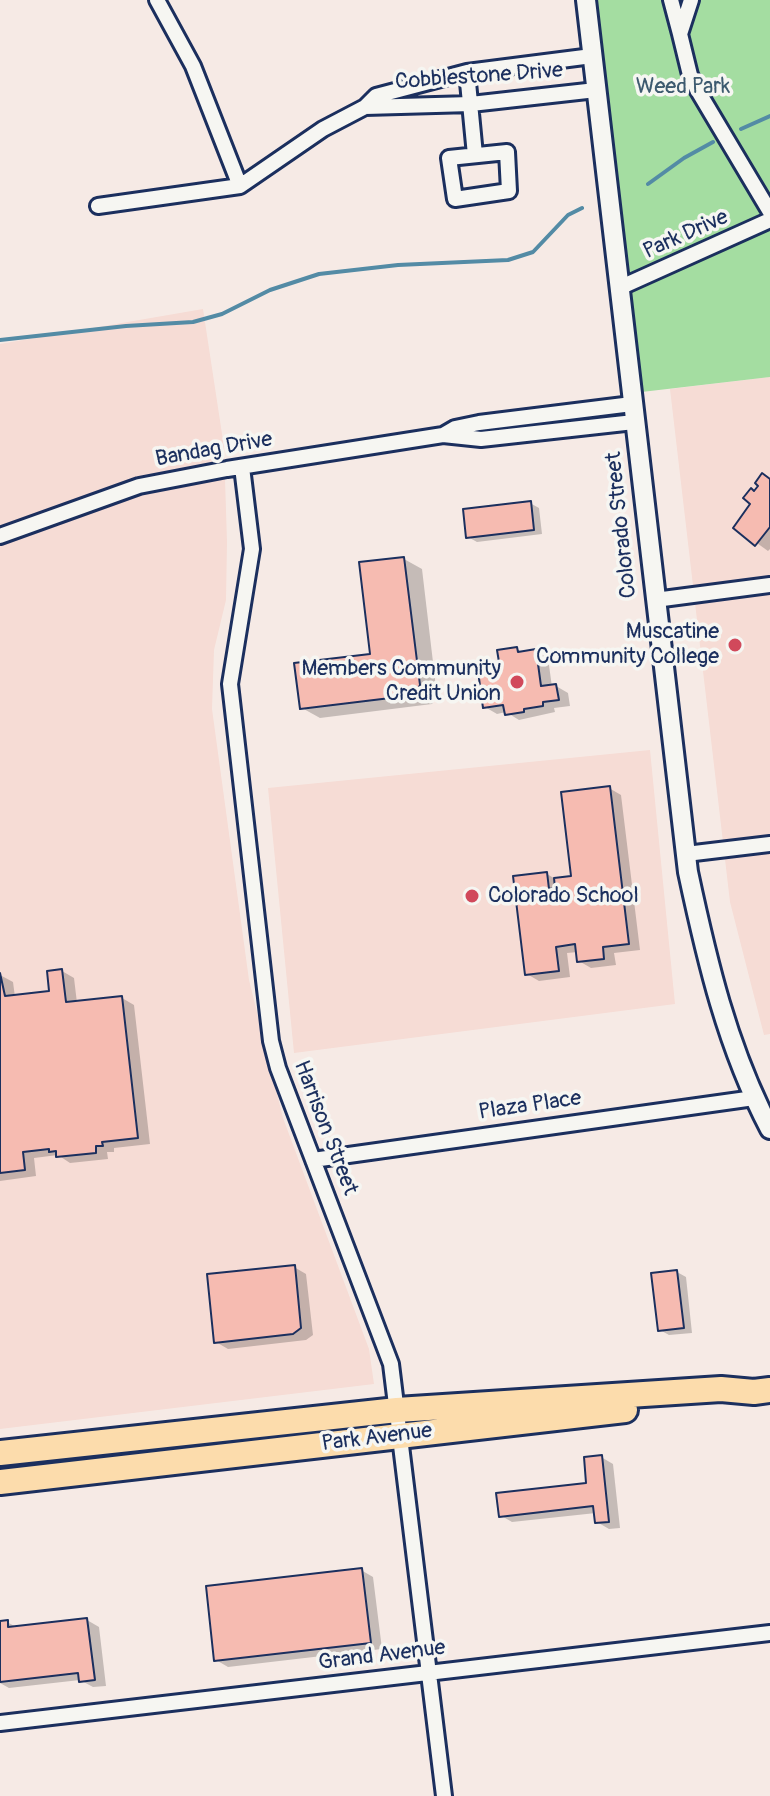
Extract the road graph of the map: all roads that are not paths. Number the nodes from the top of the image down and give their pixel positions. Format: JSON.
{"nodes":[{"id":1,"x":157,"y":0,"type":"edge"},
{"id":2,"x":586,"y":0,"type":"edge"},
{"id":3,"x":671,"y":0,"type":"edge"},
{"id":4,"x":691,"y":0,"type":"edge"},
{"id":5,"x":680,"y":34,"type":"junction"},
{"id":6,"x":592,"y":56,"type":"junction"},
{"id":7,"x":467,"y":72,"type":"junction"},
{"id":8,"x":596,"y":90,"type":"junction"},
{"id":9,"x":471,"y":104,"type":"junction"},
{"id":10,"x":365,"y":107,"type":"junction"},
{"id":11,"x":475,"y":155,"type":"junction"},
{"id":12,"x":240,"y":186,"type":"junction"},
{"id":13,"x":98,"y":206,"type":"dead end"},
{"id":14,"x":770,"y":212,"type":"edge"},
{"id":15,"x":770,"y":220,"type":"edge"},
{"id":16,"x":619,"y":288,"type":"junction"},
{"id":17,"x":633,"y":413,"type":"junction"},
{"id":18,"x":242,"y":467,"type":"junction"},
{"id":19,"x":0,"y":536,"type":"edge"},
{"id":20,"x":770,"y":585,"type":"edge"},
{"id":21,"x":655,"y":600,"type":"junction"},
{"id":22,"x":770,"y":844,"type":"edge"},
{"id":23,"x":686,"y":854,"type":"junction"},
{"id":24,"x":754,"y":1098,"type":"junction"},
{"id":25,"x":770,"y":1129,"type":"edge"},
{"id":26,"x":313,"y":1160,"type":"junction"},
{"id":27,"x":762,"y":1391,"type":"edge"},
{"id":28,"x":397,"y":1410,"type":"junction"},
{"id":29,"x":400,"y":1435,"type":"junction"},
{"id":30,"x":0,"y":1453,"type":"edge"},
{"id":31,"x":0,"y":1482,"type":"edge"},
{"id":32,"x":770,"y":1633,"type":"edge"},
{"id":33,"x":429,"y":1672,"type":"junction"},
{"id":34,"x":0,"y":1723,"type":"edge"},
{"id":35,"x":444,"y":1796,"type":"edge"}],
"edges":[{"from":1,"to":12,"type":"street"},
{"from":2,"to":6,"type":"street","name":"Colorado Street"},
{"from":3,"to":5,"type":"street"},
{"from":4,"to":5,"type":"street"},
{"from":5,"to":14,"type":"street"},
{"from":6,"to":7,"type":"street","name":"Cobblestone Drive"},
{"from":6,"to":8,"type":"street","name":"Colorado Street"},
{"from":7,"to":9,"type":"street"},
{"from":7,"to":10,"type":"street","name":"Cobblestone Drive"},
{"from":8,"to":9,"type":"street","name":"Cobblestone Drive"},
{"from":8,"to":16,"type":"street","name":"Colorado Street"},
{"from":9,"to":10,"type":"street","name":"Cobblestone Drive"},
{"from":9,"to":11,"type":"street"},
{"from":10,"to":12,"type":"street","name":"Cobblestone Drive"},
{"from":11,"to":11,"type":"street"},
{"from":12,"to":13,"type":"street","name":"Cobblestone Drive"},
{"from":15,"to":16,"type":"street","name":"Park Drive"},
{"from":16,"to":17,"type":"street","name":"Colorado Street"},
{"from":17,"to":18,"type":"street","name":"Bandag Drive"},
{"from":17,"to":21,"type":"street","name":"Colorado Street"},
{"from":18,"to":19,"type":"street","name":"Bandag Drive"},
{"from":18,"to":26,"type":"street","name":"Harrison Street"},
{"from":20,"to":21,"type":"street"},
{"from":21,"to":23,"type":"street","name":"Colorado Street"},
{"from":22,"to":23,"type":"street"},
{"from":23,"to":24,"type":"street","name":"Colorado Street"},
{"from":24,"to":25,"type":"street","name":"Colorado Street"},
{"from":24,"to":26,"type":"street","name":"Plaza Place"},
{"from":26,"to":28,"type":"street","name":"Harrison Street"},
{"from":27,"to":28,"type":"main road","name":"Park Avenue"},
{"from":27,"to":29,"type":"main road","name":"Park Avenue"},
{"from":28,"to":29,"type":"street","name":"Harrison Street"},
{"from":28,"to":30,"type":"main road","name":"Park Avenue"},
{"from":29,"to":31,"type":"main road","name":"Park Avenue"},
{"from":29,"to":33,"type":"street","name":"Harrison Street"},
{"from":32,"to":33,"type":"street","name":"Grand Avenue"},
{"from":33,"to":34,"type":"street","name":"Grand Avenue"},
{"from":33,"to":35,"type":"street","name":"Harrison Street"}]}
